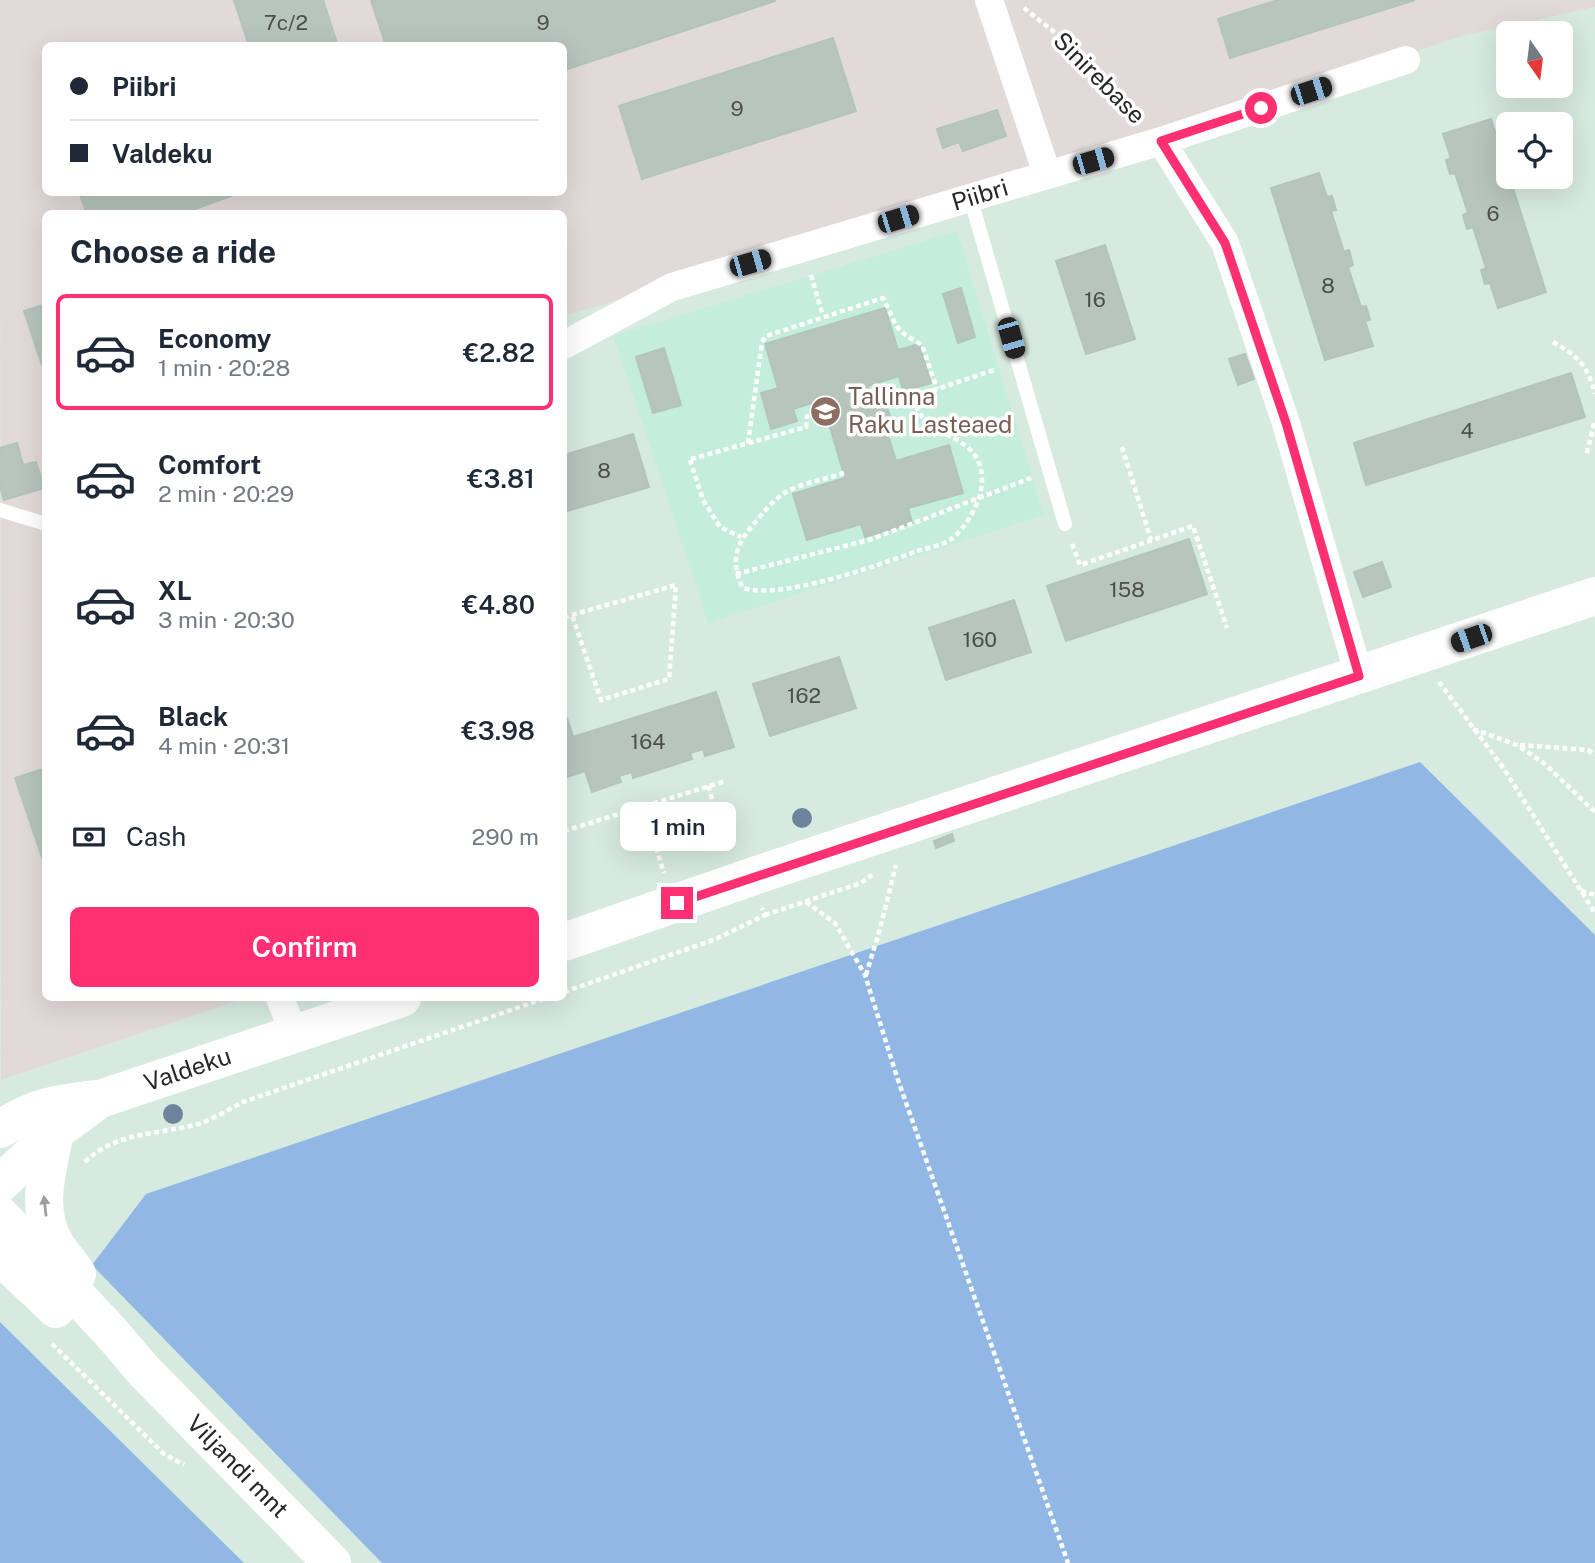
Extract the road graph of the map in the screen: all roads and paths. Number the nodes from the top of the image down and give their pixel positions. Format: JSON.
{"nodes":[{"id":1,"x":989,"y":0,"type":"edge"},
{"id":2,"x":1013,"y":0,"type":"edge"},
{"id":3,"x":1406,"y":60,"type":"dead end"},
{"id":4,"x":1161,"y":141,"type":"junction"},
{"id":5,"x":1047,"y":174,"type":"junction"},
{"id":6,"x":970,"y":197,"type":"junction"},
{"id":7,"x":802,"y":248,"type":"junction"},
{"id":8,"x":823,"y":316,"type":"junction"},
{"id":9,"x":1553,"y":342,"type":"dead end"},
{"id":10,"x":567,"y":343,"type":"edge"},
{"id":11,"x":1018,"y":362,"type":"junction"},
{"id":12,"x":937,"y":389,"type":"junction"},
{"id":13,"x":1595,"y":394,"type":"edge"},
{"id":14,"x":914,"y":397,"type":"junction"},
{"id":15,"x":892,"y":404,"type":"dead end"},
{"id":16,"x":825,"y":409,"type":"dead end"},
{"id":17,"x":1595,"y":420,"type":"edge"},
{"id":18,"x":748,"y":443,"type":"junction"},
{"id":19,"x":1122,"y":446,"type":"dead end"},
{"id":20,"x":1587,"y":453,"type":"dead end"},
{"id":21,"x":1050,"y":472,"type":"junction"},
{"id":22,"x":844,"y":473,"type":"dead end"},
{"id":23,"x":977,"y":500,"type":"junction"},
{"id":24,"x":0,"y":510,"type":"edge"},
{"id":25,"x":42,"y":523,"type":"edge"},
{"id":26,"x":1065,"y":524,"type":"joint"},
{"id":27,"x":741,"y":537,"type":"junction"},
{"id":28,"x":1151,"y":540,"type":"junction"},
{"id":29,"x":736,"y":574,"type":"junction"},
{"id":30,"x":1595,"y":596,"type":"edge"},
{"id":31,"x":572,"y":615,"type":"junction"},
{"id":32,"x":567,"y":617,"type":"edge"},
{"id":33,"x":1227,"y":628,"type":"dead end"},
{"id":34,"x":1422,"y":655,"type":"junction"},
{"id":35,"x":1359,"y":676,"type":"junction"},
{"id":36,"x":1473,"y":729,"type":"junction"},
{"id":37,"x":1517,"y":745,"type":"junction"},
{"id":38,"x":1595,"y":755,"type":"edge"},
{"id":39,"x":726,"y":781,"type":"dead end"},
{"id":40,"x":708,"y":786,"type":"junction"},
{"id":41,"x":643,"y":807,"type":"junction"},
{"id":42,"x":1595,"y":812,"type":"edge"},
{"id":43,"x":567,"y":830,"type":"edge"},
{"id":44,"x":731,"y":857,"type":"dead end"},
{"id":45,"x":898,"y":858,"type":"dead end"},
{"id":46,"x":666,"y":879,"type":"dead end"},
{"id":47,"x":1581,"y":890,"type":"junction"},
{"id":48,"x":1595,"y":895,"type":"edge"},
{"id":49,"x":806,"y":902,"type":"dead end"},
{"id":50,"x":761,"y":905,"type":"dead end"},
{"id":51,"x":1594,"y":910,"type":"edge"},
{"id":52,"x":567,"y":941,"type":"edge"},
{"id":53,"x":865,"y":975,"type":"junction"},
{"id":54,"x":567,"y":991,"type":"edge"},
{"id":55,"x":281,"y":1001,"type":"edge"},
{"id":56,"x":393,"y":1001,"type":"edge"},
{"id":57,"x":537,"y":1001,"type":"edge"},
{"id":58,"x":293,"y":1034,"type":"junction"},
{"id":59,"x":100,"y":1099,"type":"junction"},
{"id":60,"x":6,"y":1121,"type":"edge"},
{"id":61,"x":55,"y":1132,"type":"junction"},
{"id":62,"x":80,"y":1166,"type":"dead end"},
{"id":63,"x":0,"y":1184,"type":"edge"},
{"id":64,"x":0,"y":1215,"type":"edge"},
{"id":65,"x":0,"y":1256,"type":"edge"},
{"id":66,"x":109,"y":1330,"type":"junction"},
{"id":67,"x":46,"y":1338,"type":"dead end"},
{"id":68,"x":144,"y":1371,"type":"junction"},
{"id":69,"x":163,"y":1453,"type":"dead end"},
{"id":70,"x":332,"y":1563,"type":"edge"},
{"id":71,"x":1068,"y":1563,"type":"edge"}],
"edges":[{"from":1,"to":5,"type":"street"},
{"from":2,"to":4,"type":"path","name":"Sinirebase"},
{"from":3,"to":4,"type":"street","name":"Piibri"},
{"from":4,"to":5,"type":"street","name":"Piibri"},
{"from":4,"to":35,"type":"street","name":"Sinirebase"},
{"from":5,"to":6,"type":"street","name":"Piibri"},
{"from":6,"to":7,"type":"street","name":"Piibri"},
{"from":6,"to":11,"type":"lane"},
{"from":7,"to":8,"type":"path"},
{"from":7,"to":10,"type":"street","name":"Piibri"},
{"from":8,"to":12,"type":"path"},
{"from":8,"to":18,"type":"path"},
{"from":9,"to":13,"type":"path"},
{"from":11,"to":12,"type":"path"},
{"from":11,"to":21,"type":"lane"},
{"from":12,"to":14,"type":"path"},
{"from":14,"to":15,"type":"path"},
{"from":14,"to":23,"type":"path"},
{"from":16,"to":18,"type":"path"},
{"from":17,"to":20,"type":"path"},
{"from":18,"to":27,"type":"path"},
{"from":19,"to":28,"type":"path"},
{"from":21,"to":23,"type":"path"},
{"from":21,"to":26,"type":"lane"},
{"from":22,"to":27,"type":"path"},
{"from":23,"to":29,"type":"path"},
{"from":23,"to":29,"type":"path"},
{"from":24,"to":25,"type":"lane"},
{"from":26,"to":28,"type":"path"},
{"from":27,"to":29,"type":"path"},
{"from":28,"to":33,"type":"path"},
{"from":30,"to":34,"type":"street"},
{"from":31,"to":31,"type":"path"},
{"from":31,"to":32,"type":"path"},
{"from":34,"to":35,"type":"street"},
{"from":34,"to":36,"type":"path"},
{"from":35,"to":52,"type":"street"},
{"from":36,"to":37,"type":"path"},
{"from":36,"to":47,"type":"path"},
{"from":37,"to":38,"type":"path"},
{"from":37,"to":42,"type":"path"},
{"from":39,"to":40,"type":"path"},
{"from":40,"to":41,"type":"path"},
{"from":40,"to":44,"type":"path"},
{"from":41,"to":43,"type":"path"},
{"from":41,"to":46,"type":"path"},
{"from":45,"to":53,"type":"path"},
{"from":47,"to":48,"type":"path"},
{"from":47,"to":51,"type":"path"},
{"from":49,"to":53,"type":"path"},
{"from":50,"to":54,"type":"path"},
{"from":53,"to":71,"type":"path"},
{"from":55,"to":58,"type":"street"},
{"from":56,"to":58,"type":"street","name":"Valdeku"},
{"from":57,"to":62,"type":"path"},
{"from":58,"to":59,"type":"street","name":"Valdeku"},
{"from":59,"to":60,"type":"street"},
{"from":59,"to":61,"type":"street","name":"Valdeku"},
{"from":61,"to":63,"type":"street","name":"Valdeku"},
{"from":66,"to":61,"type":"street","one_way":true},
{"from":64,"to":66,"type":"street","name":"Viljandi mnt"},
{"from":65,"to":68,"type":"street","name":"Viljandi mnt"},
{"from":66,"to":68,"type":"street","name":"Viljandi mnt"},
{"from":67,"to":69,"type":"path"},
{"from":68,"to":70,"type":"street","name":"Viljandi mnt"}]}
